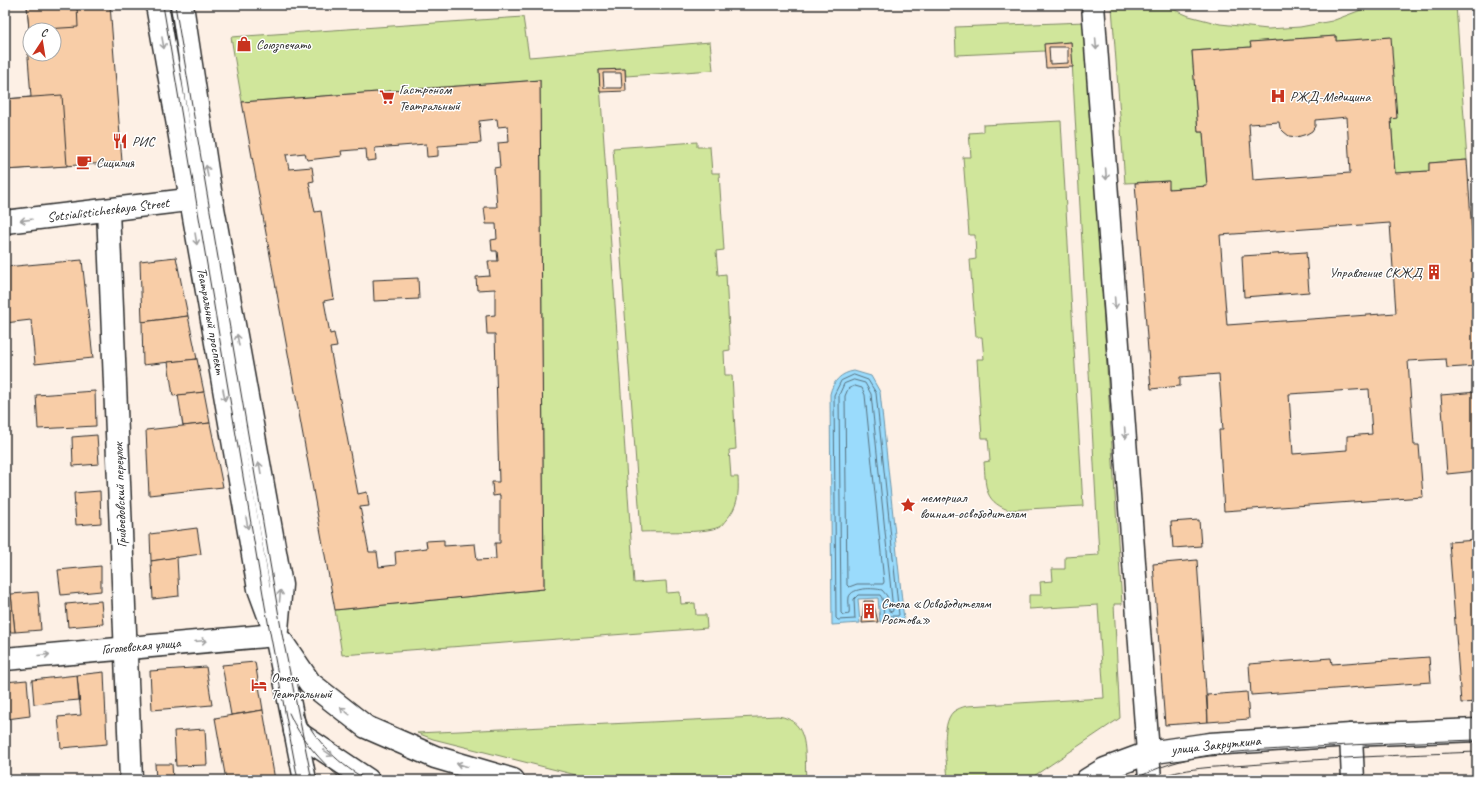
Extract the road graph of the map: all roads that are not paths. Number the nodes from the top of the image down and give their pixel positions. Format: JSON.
{"nodes":[{"id":1,"x":157,"y":5,"type":"edge"},
{"id":2,"x":182,"y":5,"type":"edge"},
{"id":3,"x":1093,"y":5,"type":"edge"},
{"id":4,"x":211,"y":198,"type":"junction"},
{"id":5,"x":190,"y":200,"type":"junction"},
{"id":6,"x":108,"y":210,"type":"junction"},
{"id":7,"x":5,"y":222,"type":"edge"},
{"id":8,"x":276,"y":635,"type":"junction"},
{"id":9,"x":126,"y":648,"type":"junction"},
{"id":10,"x":5,"y":659,"type":"edge"},
{"id":11,"x":1477,"y":730,"type":"edge"},
{"id":12,"x":295,"y":731,"type":"junction"},
{"id":13,"x":1351,"y":735,"type":"junction"},
{"id":14,"x":1148,"y":753,"type":"junction"},
{"id":15,"x":131,"y":780,"type":"edge"},
{"id":16,"x":305,"y":780,"type":"edge"},
{"id":17,"x":368,"y":780,"type":"edge"},
{"id":18,"x":513,"y":780,"type":"edge"},
{"id":19,"x":1088,"y":780,"type":"edge"},
{"id":20,"x":1150,"y":780,"type":"edge"},
{"id":21,"x":1353,"y":780,"type":"edge"}],
"edges":[{"from":1,"to":5,"type":"street","name":"Театральный проспект","one_way":true},
{"from":4,"to":2,"type":"street","name":"Театральный проспект","one_way":true},
{"from":3,"to":14,"type":"street","one_way":true},
{"from":4,"to":5,"type":"street","name":"Sotsialisticheskaya Street"},
{"from":8,"to":4,"type":"street","name":"Театральный проспект","one_way":true},
{"from":5,"to":6,"type":"street","name":"Sotsialisticheskaya Street"},
{"from":5,"to":8,"type":"street","name":"Театральный проспект","one_way":true},
{"from":6,"to":7,"type":"street","name":"Sotsialisticheskaya Street","one_way":true},
{"from":6,"to":9,"type":"street","name":"Грибоедовский переулок"},
{"from":9,"to":8,"type":"street","name":"Гоголевская улица","one_way":true},
{"from":8,"to":12,"type":"street","name":"Театральный проспект"},
{"from":18,"to":8,"type":"street","one_way":true},
{"from":10,"to":9,"type":"street","name":"Гоголевская улица","one_way":true},
{"from":9,"to":15,"type":"street","name":"Грибоедовский переулок"},
{"from":11,"to":13,"type":"street","name":"улица Закруткина"},
{"from":12,"to":16,"type":"street","name":"Театральный проспект"},
{"from":12,"to":17,"type":"street","one_way":true},
{"from":13,"to":14,"type":"street","name":"улица Закруткина"},
{"from":13,"to":21,"type":"street"},
{"from":14,"to":19,"type":"street","name":"улица Закруткина"},
{"from":14,"to":20,"type":"street"}]}
